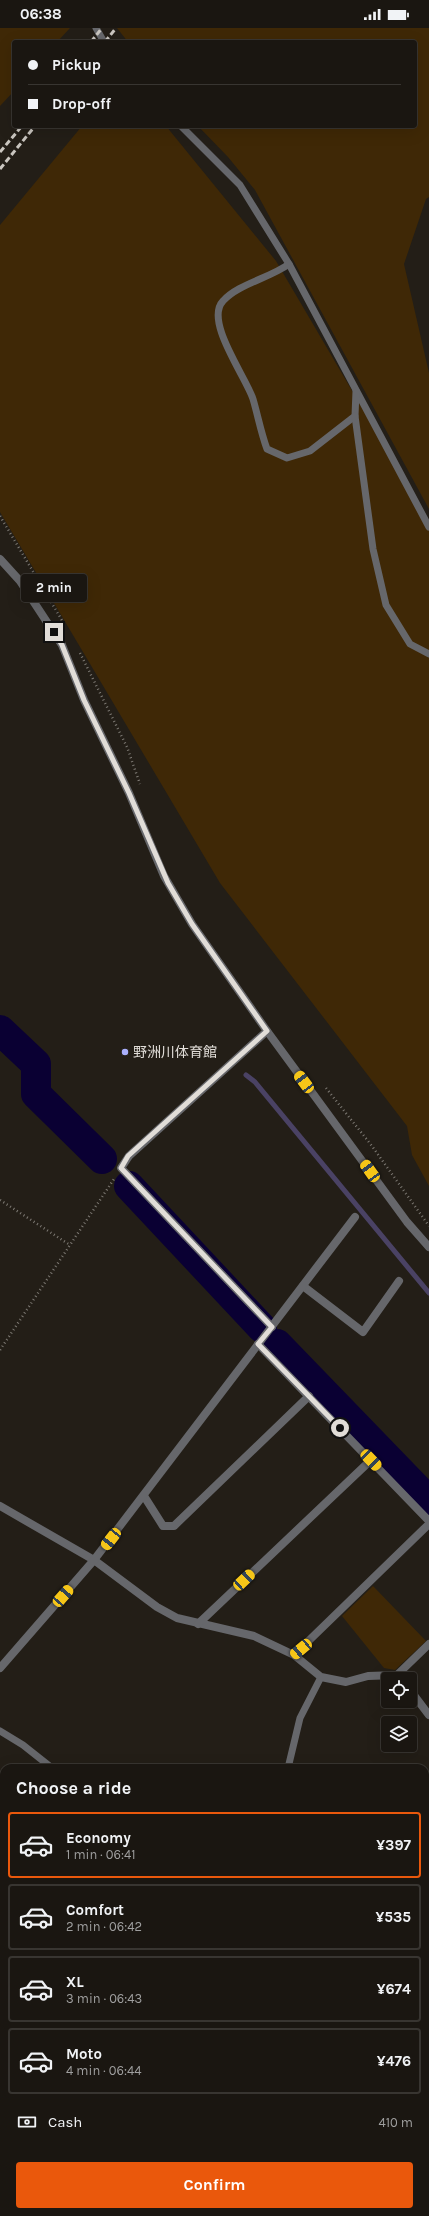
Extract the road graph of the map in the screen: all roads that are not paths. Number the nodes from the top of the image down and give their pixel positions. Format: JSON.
{"nodes":[{"id":1,"x":96,"y":28,"type":"edge"},
{"id":2,"x":103,"y":40,"type":"edge"},
{"id":3,"x":183,"y":128,"type":"edge"},
{"id":4,"x":289,"y":264,"type":"junction"},
{"id":5,"x":356,"y":391,"type":"junction"},
{"id":6,"x":355,"y":416,"type":"junction"},
{"id":7,"x":429,"y":527,"type":"edge"},
{"id":8,"x":0,"y":559,"type":"edge"},
{"id":9,"x":429,"y":654,"type":"edge"},
{"id":10,"x":267,"y":1031,"type":"junction"},
{"id":11,"x":355,"y":1217,"type":"dead end"},
{"id":12,"x":429,"y":1247,"type":"edge"},
{"id":13,"x":399,"y":1282,"type":"dead end"},
{"id":14,"x":303,"y":1286,"type":"junction"},
{"id":15,"x":272,"y":1327,"type":"junction"},
{"id":16,"x":258,"y":1344,"type":"junction"},
{"id":17,"x":309,"y":1396,"type":"junction"},
{"id":18,"x":371,"y":1460,"type":"junction"},
{"id":19,"x":144,"y":1496,"type":"junction"},
{"id":20,"x":0,"y":1506,"type":"edge"},
{"id":21,"x":429,"y":1521,"type":"edge"},
{"id":22,"x":429,"y":1524,"type":"edge"},
{"id":23,"x":94,"y":1560,"type":"junction"},
{"id":24,"x":198,"y":1624,"type":"junction"},
{"id":25,"x":429,"y":1644,"type":"edge"},
{"id":26,"x":294,"y":1654,"type":"junction"},
{"id":27,"x":0,"y":1668,"type":"edge"},
{"id":28,"x":403,"y":1672,"type":"edge"},
{"id":29,"x":381,"y":1676,"type":"edge"},
{"id":30,"x":321,"y":1677,"type":"junction"},
{"id":31,"x":417,"y":1699,"type":"edge"},
{"id":32,"x":429,"y":1715,"type":"edge"},
{"id":33,"x":0,"y":1732,"type":"edge"},
{"id":34,"x":47,"y":1764,"type":"edge"},
{"id":35,"x":289,"y":1764,"type":"edge"}],
"edges":[{"from":1,"to":2,"type":"lane"},
{"from":3,"to":4,"type":"lane"},
{"from":4,"to":5,"type":"lane"},
{"from":4,"to":6,"type":"lane"},
{"from":5,"to":6,"type":"lane"},
{"from":5,"to":7,"type":"lane"},
{"from":6,"to":9,"type":"lane"},
{"from":8,"to":10,"type":"street"},
{"from":10,"to":12,"type":"street"},
{"from":10,"to":15,"type":"street"},
{"from":11,"to":14,"type":"street"},
{"from":13,"to":14,"type":"street"},
{"from":14,"to":15,"type":"street"},
{"from":15,"to":16,"type":"street"},
{"from":16,"to":17,"type":"street"},
{"from":16,"to":19,"type":"street"},
{"from":17,"to":18,"type":"street"},
{"from":17,"to":19,"type":"street"},
{"from":18,"to":21,"type":"street"},
{"from":18,"to":24,"type":"street"},
{"from":19,"to":23,"type":"street"},
{"from":20,"to":23,"type":"street"},
{"from":22,"to":26,"type":"street"},
{"from":23,"to":24,"type":"street"},
{"from":23,"to":27,"type":"street"},
{"from":24,"to":26,"type":"street"},
{"from":25,"to":28,"type":"street"},
{"from":26,"to":30,"type":"street"},
{"from":29,"to":30,"type":"street"},
{"from":30,"to":35,"type":"lane"},
{"from":31,"to":32,"type":"street"},
{"from":33,"to":34,"type":"lane"}]}
